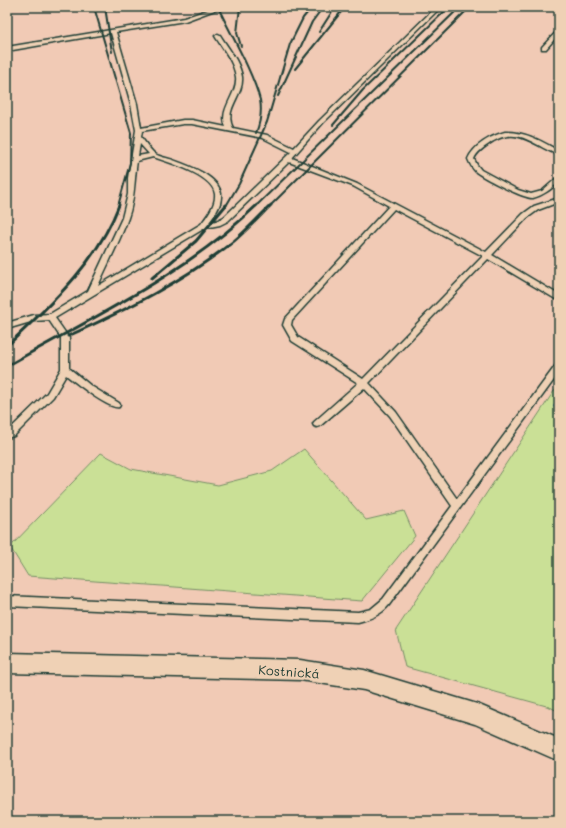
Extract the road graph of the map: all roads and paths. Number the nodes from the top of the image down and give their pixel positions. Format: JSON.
{"nodes":[{"id":1,"x":221,"y":7,"type":"edge"},
{"id":2,"x":439,"y":7,"type":"edge"},
{"id":3,"x":208,"y":10,"type":"edge"},
{"id":4,"x":113,"y":31,"type":"junction"},
{"id":5,"x":559,"y":31,"type":"edge"},
{"id":6,"x":218,"y":36,"type":"dead end"},
{"id":7,"x":544,"y":48,"type":"dead end"},
{"id":8,"x":7,"y":49,"type":"edge"},
{"id":9,"x":140,"y":130,"type":"junction"},
{"id":10,"x":231,"y":130,"type":"junction"},
{"id":11,"x":138,"y":138,"type":"junction"},
{"id":12,"x":295,"y":151,"type":"junction"},
{"id":13,"x":559,"y":153,"type":"edge"},
{"id":14,"x":153,"y":155,"type":"junction"},
{"id":15,"x":288,"y":158,"type":"junction"},
{"id":16,"x":135,"y":159,"type":"junction"},
{"id":17,"x":559,"y":178,"type":"edge"},
{"id":18,"x":531,"y":196,"type":"junction"},
{"id":19,"x":559,"y":200,"type":"edge"},
{"id":20,"x":394,"y":205,"type":"junction"},
{"id":21,"x":536,"y":208,"type":"junction"},
{"id":22,"x":203,"y":226,"type":"junction"},
{"id":23,"x":487,"y":255,"type":"junction"},
{"id":24,"x":91,"y":293,"type":"junction"},
{"id":25,"x":559,"y":298,"type":"edge"},
{"id":26,"x":51,"y":317,"type":"junction"},
{"id":27,"x":7,"y":326,"type":"edge"},
{"id":28,"x":559,"y":367,"type":"edge"},
{"id":29,"x":65,"y":369,"type":"junction"},
{"id":30,"x":364,"y":383,"type":"junction"},
{"id":31,"x":116,"y":405,"type":"dead end"},
{"id":32,"x":317,"y":424,"type":"dead end"},
{"id":33,"x":7,"y":435,"type":"edge"},
{"id":34,"x":457,"y":506,"type":"junction"},
{"id":35,"x":7,"y":601,"type":"edge"},
{"id":36,"x":7,"y":663,"type":"edge"},
{"id":37,"x":559,"y":750,"type":"edge"}],
"edges":[{"from":1,"to":3,"type":"lane"},
{"from":2,"to":12,"type":"lane"},
{"from":3,"to":4,"type":"lane"},
{"from":4,"to":8,"type":"lane"},
{"from":4,"to":9,"type":"lane"},
{"from":5,"to":7,"type":"lane"},
{"from":6,"to":10,"type":"lane"},
{"from":9,"to":10,"type":"lane"},
{"from":9,"to":11,"type":"lane"},
{"from":10,"to":12,"type":"lane"},
{"from":11,"to":14,"type":"lane"},
{"from":11,"to":16,"type":"lane"},
{"from":12,"to":15,"type":"lane"},
{"from":13,"to":18,"type":"lane"},
{"from":14,"to":16,"type":"lane"},
{"from":14,"to":22,"type":"lane"},
{"from":15,"to":20,"type":"lane"},
{"from":15,"to":22,"type":"lane"},
{"from":16,"to":24,"type":"lane"},
{"from":17,"to":18,"type":"lane"},
{"from":18,"to":21,"type":"lane"},
{"from":19,"to":21,"type":"lane"},
{"from":20,"to":23,"type":"lane"},
{"from":20,"to":30,"type":"lane"},
{"from":21,"to":23,"type":"lane"},
{"from":22,"to":24,"type":"lane"},
{"from":23,"to":25,"type":"lane"},
{"from":23,"to":30,"type":"lane"},
{"from":24,"to":26,"type":"lane"},
{"from":26,"to":27,"type":"lane"},
{"from":26,"to":29,"type":"lane"},
{"from":28,"to":34,"type":"lane"},
{"from":29,"to":31,"type":"lane"},
{"from":29,"to":33,"type":"lane"},
{"from":30,"to":32,"type":"lane"},
{"from":30,"to":34,"type":"lane"},
{"from":34,"to":35,"type":"lane"},
{"from":36,"to":37,"type":"street","name":"Kostnická"}]}
